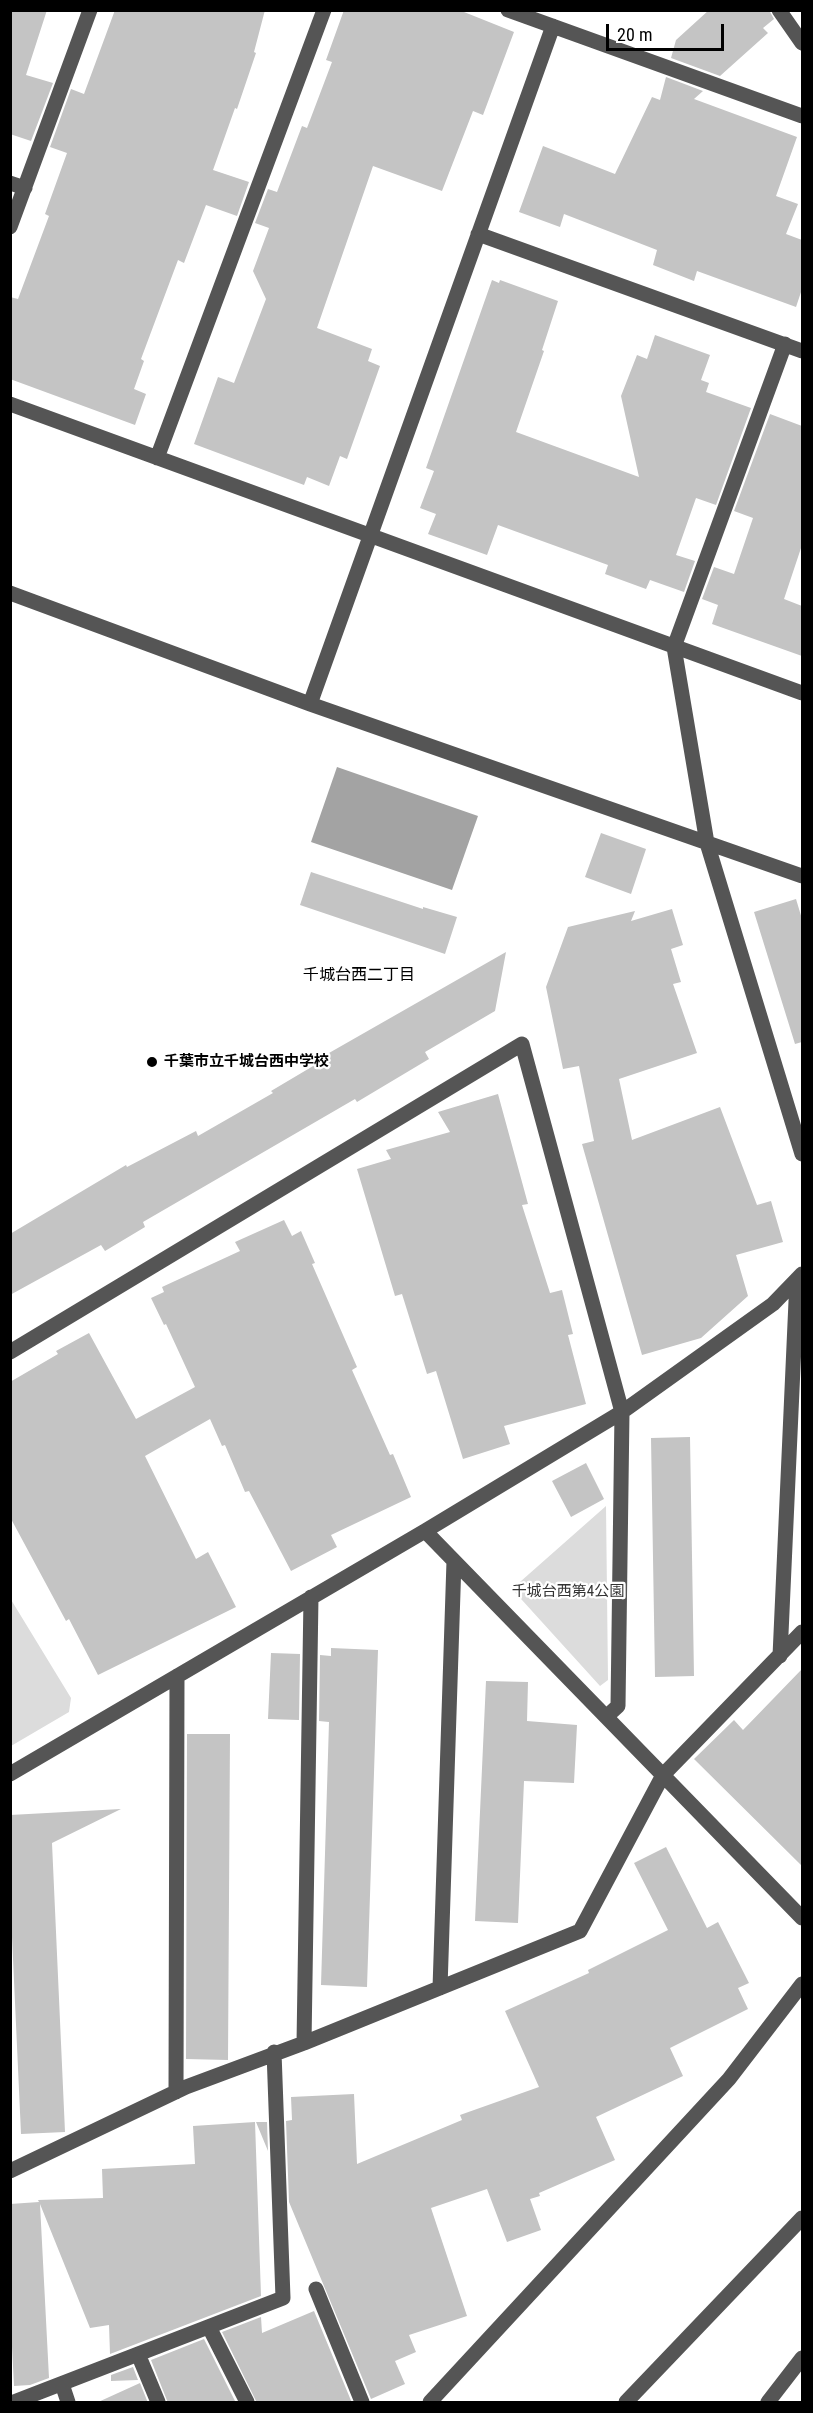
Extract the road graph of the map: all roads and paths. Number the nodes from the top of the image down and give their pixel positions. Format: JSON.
{"nodes":[{"id":1,"x":90,"y":10,"type":"edge"},
{"id":2,"x":324,"y":10,"type":"edge"},
{"id":3,"x":508,"y":10,"type":"edge"},
{"id":4,"x":779,"y":10,"type":"edge"},
{"id":5,"x":553,"y":26,"type":"junction"},
{"id":6,"x":802,"y":43,"type":"edge"},
{"id":7,"x":802,"y":116,"type":"edge"},
{"id":8,"x":18,"y":185,"type":"edge"},
{"id":9,"x":10,"y":227,"type":"edge"},
{"id":10,"x":478,"y":234,"type":"junction"},
{"id":11,"x":785,"y":344,"type":"junction"},
{"id":12,"x":802,"y":351,"type":"edge"},
{"id":13,"x":10,"y":404,"type":"edge"},
{"id":14,"x":157,"y":458,"type":"junction"},
{"id":15,"x":370,"y":536,"type":"junction"},
{"id":16,"x":10,"y":593,"type":"edge"},
{"id":17,"x":674,"y":647,"type":"junction"},
{"id":18,"x":802,"y":693,"type":"edge"},
{"id":19,"x":310,"y":704,"type":"junction"},
{"id":20,"x":707,"y":843,"type":"junction"},
{"id":21,"x":802,"y":876,"type":"edge"},
{"id":22,"x":802,"y":1154,"type":"edge"},
{"id":23,"x":800,"y":1276,"type":"edge"},
{"id":24,"x":10,"y":1352,"type":"edge"},
{"id":25,"x":622,"y":1412,"type":"junction"},
{"id":26,"x":425,"y":1531,"type":"junction"},
{"id":27,"x":454,"y":1561,"type":"junction"},
{"id":28,"x":312,"y":1598,"type":"junction"},
{"id":29,"x":802,"y":1632,"type":"edge"},
{"id":30,"x":780,"y":1656,"type":"junction"},
{"id":31,"x":177,"y":1676,"type":"junction"},
{"id":32,"x":606,"y":1717,"type":"junction"},
{"id":33,"x":10,"y":1774,"type":"edge"},
{"id":34,"x":663,"y":1775,"type":"junction"},
{"id":35,"x":802,"y":1918,"type":"edge"},
{"id":36,"x":802,"y":1984,"type":"edge"},
{"id":37,"x":440,"y":1988,"type":"junction"},
{"id":38,"x":304,"y":2043,"type":"junction"},
{"id":39,"x":274,"y":2052,"type":"junction"},
{"id":40,"x":176,"y":2092,"type":"junction"},
{"id":41,"x":10,"y":2171,"type":"edge"},
{"id":42,"x":802,"y":2218,"type":"edge"},
{"id":43,"x":316,"y":2289,"type":"dead end"},
{"id":44,"x":209,"y":2327,"type":"junction"},
{"id":45,"x":138,"y":2354,"type":"junction"},
{"id":46,"x":802,"y":2358,"type":"edge"},
{"id":47,"x":62,"y":2384,"type":"junction"},
{"id":48,"x":14,"y":2403,"type":"edge"},
{"id":49,"x":68,"y":2403,"type":"edge"},
{"id":50,"x":159,"y":2403,"type":"edge"},
{"id":51,"x":247,"y":2403,"type":"edge"},
{"id":52,"x":362,"y":2403,"type":"edge"},
{"id":53,"x":430,"y":2403,"type":"edge"},
{"id":54,"x":626,"y":2403,"type":"edge"},
{"id":55,"x":768,"y":2403,"type":"edge"}],
"edges":[{"from":1,"to":8,"type":"street"},
{"from":2,"to":14,"type":"street"},
{"from":3,"to":5,"type":"street"},
{"from":4,"to":6,"type":"street"},
{"from":5,"to":7,"type":"street"},
{"from":5,"to":10,"type":"street"},
{"from":8,"to":9,"type":"street"},
{"from":10,"to":11,"type":"street"},
{"from":10,"to":15,"type":"street"},
{"from":11,"to":12,"type":"street"},
{"from":11,"to":17,"type":"street"},
{"from":13,"to":14,"type":"street"},
{"from":14,"to":15,"type":"street"},
{"from":15,"to":17,"type":"street"},
{"from":15,"to":19,"type":"street"},
{"from":16,"to":19,"type":"street"},
{"from":17,"to":18,"type":"street"},
{"from":17,"to":20,"type":"street"},
{"from":19,"to":20,"type":"street"},
{"from":20,"to":21,"type":"street"},
{"from":20,"to":22,"type":"street"},
{"from":23,"to":25,"type":"street"},
{"from":23,"to":30,"type":"street"},
{"from":24,"to":25,"type":"street"},
{"from":25,"to":26,"type":"street"},
{"from":25,"to":32,"type":"street"},
{"from":26,"to":27,"type":"street"},
{"from":26,"to":28,"type":"street"},
{"from":27,"to":32,"type":"street"},
{"from":27,"to":37,"type":"street"},
{"from":28,"to":31,"type":"street"},
{"from":28,"to":38,"type":"street"},
{"from":29,"to":30,"type":"street"},
{"from":30,"to":34,"type":"street"},
{"from":31,"to":33,"type":"street"},
{"from":31,"to":40,"type":"street"},
{"from":32,"to":34,"type":"street"},
{"from":34,"to":35,"type":"street"},
{"from":34,"to":37,"type":"street"},
{"from":36,"to":53,"type":"street"},
{"from":37,"to":38,"type":"street"},
{"from":38,"to":39,"type":"street"},
{"from":39,"to":40,"type":"street"},
{"from":39,"to":44,"type":"street"},
{"from":40,"to":41,"type":"street"},
{"from":42,"to":54,"type":"street"},
{"from":43,"to":52,"type":"street"},
{"from":44,"to":45,"type":"street"},
{"from":44,"to":51,"type":"street"},
{"from":45,"to":47,"type":"street"},
{"from":45,"to":50,"type":"street"},
{"from":46,"to":55,"type":"street"},
{"from":47,"to":48,"type":"street"},
{"from":47,"to":49,"type":"street"}]}
